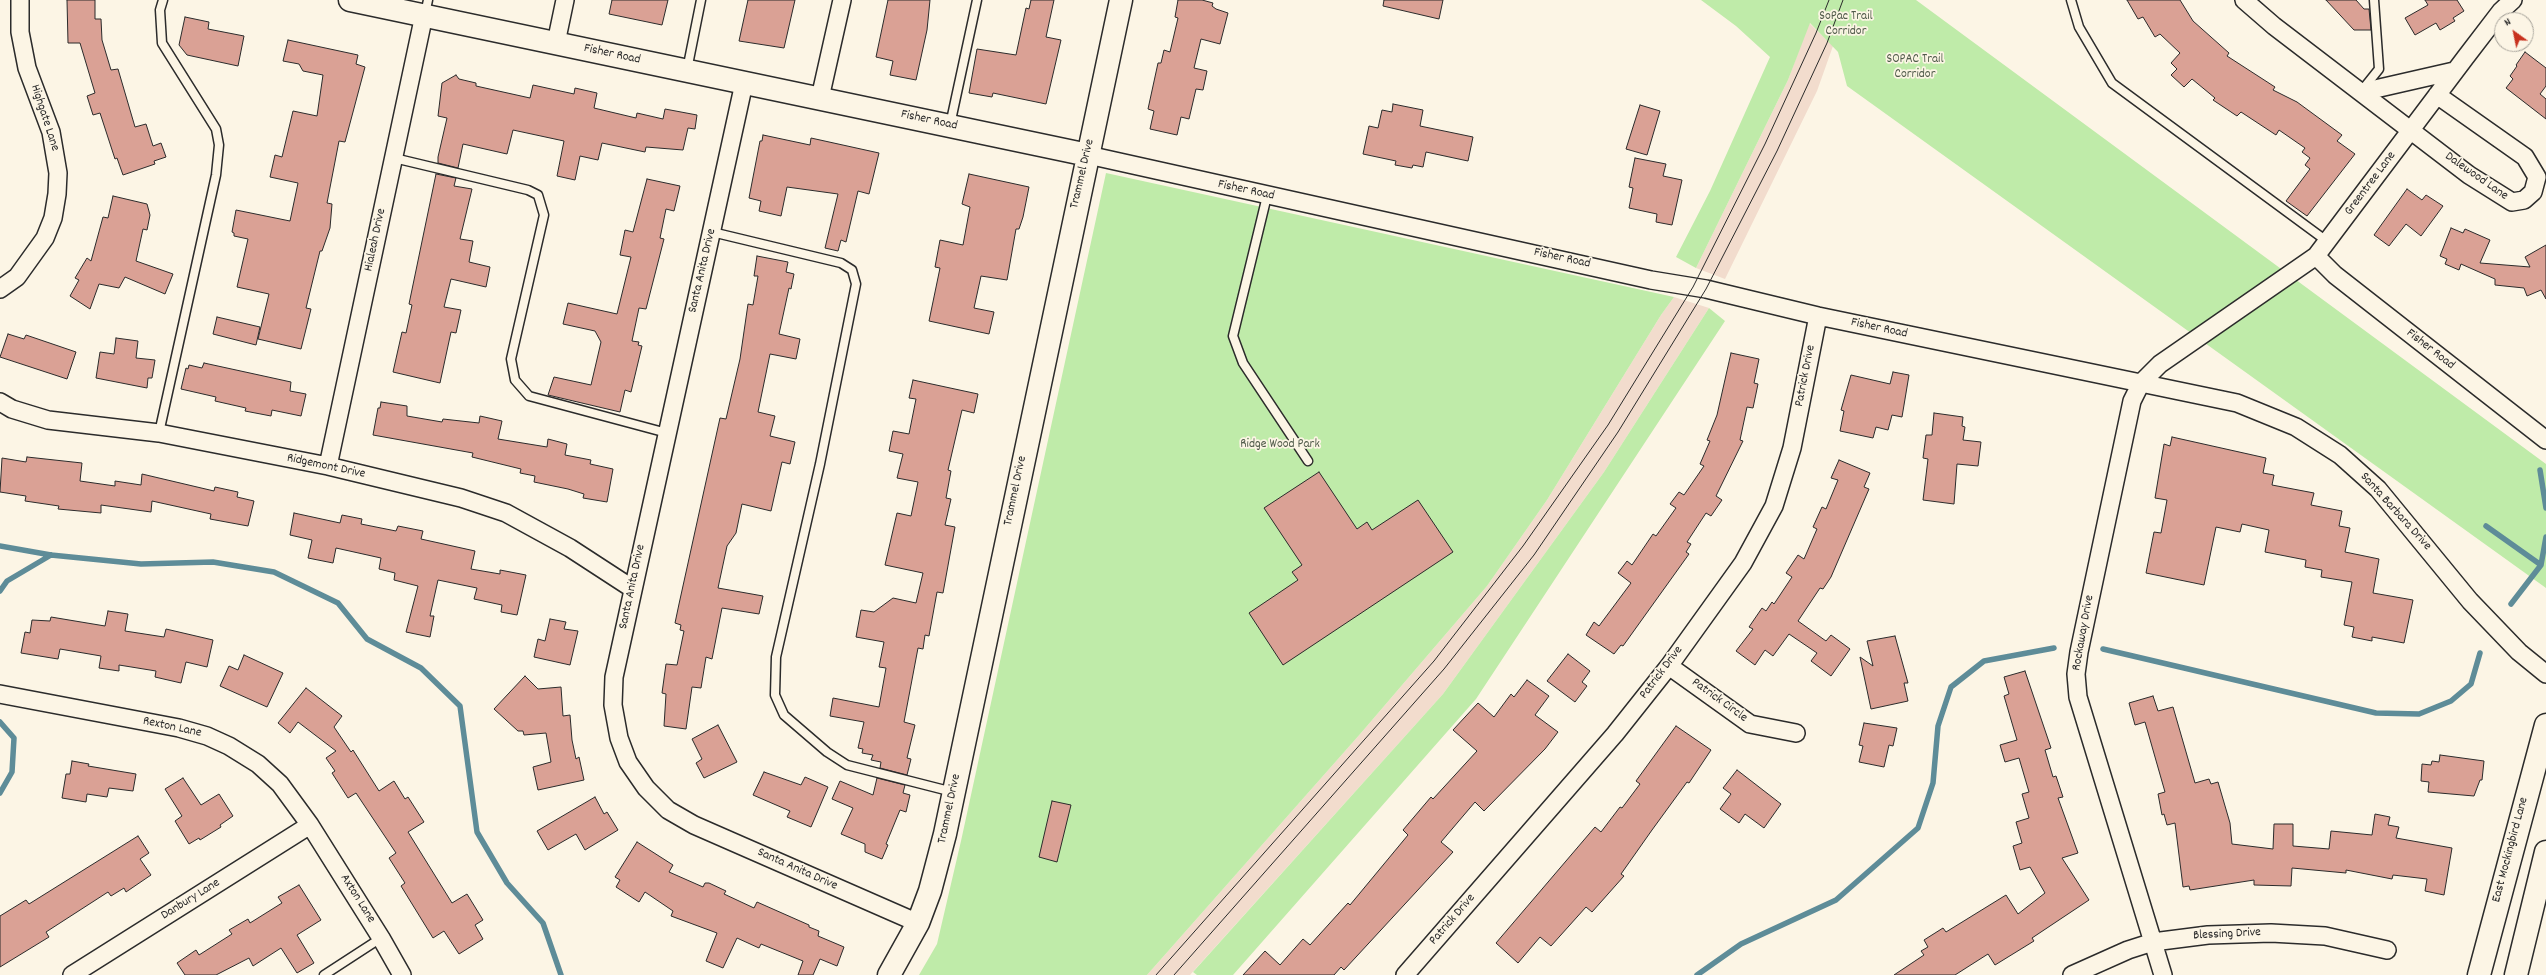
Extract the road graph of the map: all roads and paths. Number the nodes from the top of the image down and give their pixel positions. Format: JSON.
{"nodes":[{"id":1,"x":20,"y":0,"type":"edge"},
{"id":2,"x":163,"y":0,"type":"edge"},
{"id":3,"x":350,"y":0,"type":"edge"},
{"id":4,"x":565,"y":0,"type":"edge"},
{"id":5,"x":701,"y":0,"type":"edge"},
{"id":6,"x":842,"y":0,"type":"edge"},
{"id":7,"x":977,"y":0,"type":"edge"},
{"id":8,"x":1121,"y":0,"type":"edge"},
{"id":9,"x":2071,"y":0,"type":"edge"},
{"id":10,"x":2244,"y":0,"type":"edge"},
{"id":11,"x":2374,"y":0,"type":"edge"},
{"id":12,"x":2512,"y":0,"type":"edge"},
{"id":13,"x":426,"y":7,"type":"edge"},
{"id":14,"x":556,"y":43,"type":"junction"},
{"id":15,"x":686,"y":71,"type":"junction"},
{"id":16,"x":2454,"y":71,"type":"junction"},
{"id":17,"x":744,"y":83,"type":"junction"},
{"id":18,"x":2362,"y":92,"type":"junction"},
{"id":19,"x":2438,"y":95,"type":"junction"},
{"id":20,"x":820,"y":98,"type":"junction"},
{"id":21,"x":950,"y":126,"type":"junction"},
{"id":22,"x":2411,"y":130,"type":"junction"},
{"id":23,"x":1088,"y":155,"type":"junction"},
{"id":24,"x":394,"y":158,"type":"junction"},
{"id":25,"x":1267,"y":196,"type":"junction"},
{"id":26,"x":712,"y":232,"type":"junction"},
{"id":27,"x":2328,"y":242,"type":"junction"},
{"id":28,"x":2316,"y":256,"type":"junction"},
{"id":29,"x":0,"y":289,"type":"edge"},
{"id":30,"x":1818,"y":316,"type":"junction"},
{"id":31,"x":2199,"y":337,"type":"joint"},
{"id":32,"x":2141,"y":383,"type":"junction"},
{"id":33,"x":0,"y":402,"type":"edge"},
{"id":34,"x":159,"y":433,"type":"junction"},
{"id":35,"x":667,"y":433,"type":"junction"},
{"id":36,"x":2546,"y":440,"type":"edge"},
{"id":37,"x":1308,"y":461,"type":"dead end"},
{"id":38,"x":328,"y":466,"type":"junction"},
{"id":39,"x":633,"y":590,"type":"junction"},
{"id":40,"x":1669,"y":666,"type":"junction"},
{"id":41,"x":2546,"y":674,"type":"edge"},
{"id":42,"x":0,"y":694,"type":"edge"},
{"id":43,"x":2546,"y":725,"type":"edge"},
{"id":44,"x":1796,"y":733,"type":"dead end"},
{"id":45,"x":953,"y":792,"type":"junction"},
{"id":46,"x":310,"y":825,"type":"junction"},
{"id":47,"x":2546,"y":852,"type":"edge"},
{"id":48,"x":918,"y":923,"type":"junction"},
{"id":49,"x":382,"y":938,"type":"junction"},
{"id":50,"x":2154,"y":942,"type":"junction"},
{"id":51,"x":2387,"y":950,"type":"dead end"},
{"id":52,"x":72,"y":975,"type":"edge"},
{"id":53,"x":324,"y":975,"type":"edge"},
{"id":54,"x":402,"y":975,"type":"edge"},
{"id":55,"x":889,"y":975,"type":"edge"},
{"id":56,"x":1405,"y":975,"type":"edge"},
{"id":57,"x":2072,"y":975,"type":"edge"},
{"id":58,"x":2162,"y":975,"type":"edge"},
{"id":59,"x":2479,"y":975,"type":"edge"},
{"id":60,"x":2516,"y":975,"type":"edge"}],
"edges":[{"from":1,"to":29,"type":"street","name":"Highgate Lane"},
{"from":2,"to":34,"type":"lane"},
{"from":3,"to":13,"type":"street","name":"Fisher Road"},
{"from":4,"to":14,"type":"street"},
{"from":5,"to":15,"type":"lane"},
{"from":6,"to":20,"type":"street"},
{"from":7,"to":21,"type":"lane"},
{"from":8,"to":23,"type":"street","name":"Trammel Drive"},
{"from":9,"to":27,"type":"lane"},
{"from":10,"to":18,"type":"street","name":"Dalewood Lane"},
{"from":11,"to":18,"type":"lane"},
{"from":12,"to":16,"type":"street","name":"Greentree Lane"},
{"from":13,"to":14,"type":"street","name":"Fisher Road"},
{"from":13,"to":24,"type":"street","name":"Hialeah Drive"},
{"from":14,"to":15,"type":"street","name":"Fisher Road"},
{"from":15,"to":17,"type":"street","name":"Fisher Road"},
{"from":16,"to":18,"type":"street"},
{"from":16,"to":19,"type":"street","name":"Greentree Lane"},
{"from":17,"to":20,"type":"street","name":"Fisher Road"},
{"from":17,"to":26,"type":"street","name":"Santa Anita Drive"},
{"from":18,"to":22,"type":"street","name":"Dalewood Lane"},
{"from":19,"to":22,"type":"street","name":"Greentree Lane"},
{"from":19,"to":22,"type":"street","name":"Dalewood Lane"},
{"from":20,"to":21,"type":"street","name":"Fisher Road"},
{"from":21,"to":23,"type":"street","name":"Fisher Road"},
{"from":22,"to":27,"type":"street","name":"Greentree Lane"},
{"from":23,"to":25,"type":"street","name":"Fisher Road"},
{"from":23,"to":45,"type":"street","name":"Trammel Drive"},
{"from":24,"to":35,"type":"lane"},
{"from":24,"to":38,"type":"street","name":"Hialeah Drive"},
{"from":25,"to":30,"type":"street","name":"Fisher Road"},
{"from":25,"to":37,"type":"lane"},
{"from":26,"to":35,"type":"street","name":"Santa Anita Drive"},
{"from":26,"to":45,"type":"lane"},
{"from":27,"to":28,"type":"street","name":"Greentree Lane"},
{"from":28,"to":31,"type":"street","name":"Greentree Lane"},
{"from":28,"to":36,"type":"street","name":"Fisher Road"},
{"from":30,"to":32,"type":"street","name":"Fisher Road"},
{"from":30,"to":40,"type":"street","name":"Patrick Drive"},
{"from":31,"to":32,"type":"street","name":"Rockaway Drive"},
{"from":32,"to":41,"type":"street","name":"Santa Barbara Drive"},
{"from":32,"to":50,"type":"street","name":"Rockaway Drive"},
{"from":33,"to":34,"type":"street","name":"Ridgemont Drive"},
{"from":34,"to":38,"type":"street","name":"Ridgemont Drive"},
{"from":35,"to":39,"type":"street","name":"Santa Anita Drive"},
{"from":38,"to":39,"type":"street","name":"Ridgemont Drive"},
{"from":39,"to":48,"type":"street","name":"Santa Anita Drive"},
{"from":40,"to":44,"type":"street","name":"Patrick Circle"},
{"from":40,"to":56,"type":"street","name":"Patrick Drive"},
{"from":42,"to":46,"type":"street","name":"Rexton Lane"},
{"from":43,"to":59,"type":"street","name":"East Mockingbird Lane"},
{"from":45,"to":48,"type":"street","name":"Trammel Drive"},
{"from":46,"to":49,"type":"street","name":"Axton Lane"},
{"from":46,"to":52,"type":"street","name":"Danbury Lane"},
{"from":47,"to":60,"type":"street"},
{"from":48,"to":55,"type":"street","name":"Trammel Drive"},
{"from":49,"to":53,"type":"lane"},
{"from":49,"to":54,"type":"street","name":"Axton Lane"},
{"from":50,"to":51,"type":"street","name":"Blessing Drive"},
{"from":50,"to":57,"type":"street","name":"Blessing Drive"},
{"from":50,"to":58,"type":"street","name":"Rockaway Drive"}]}
